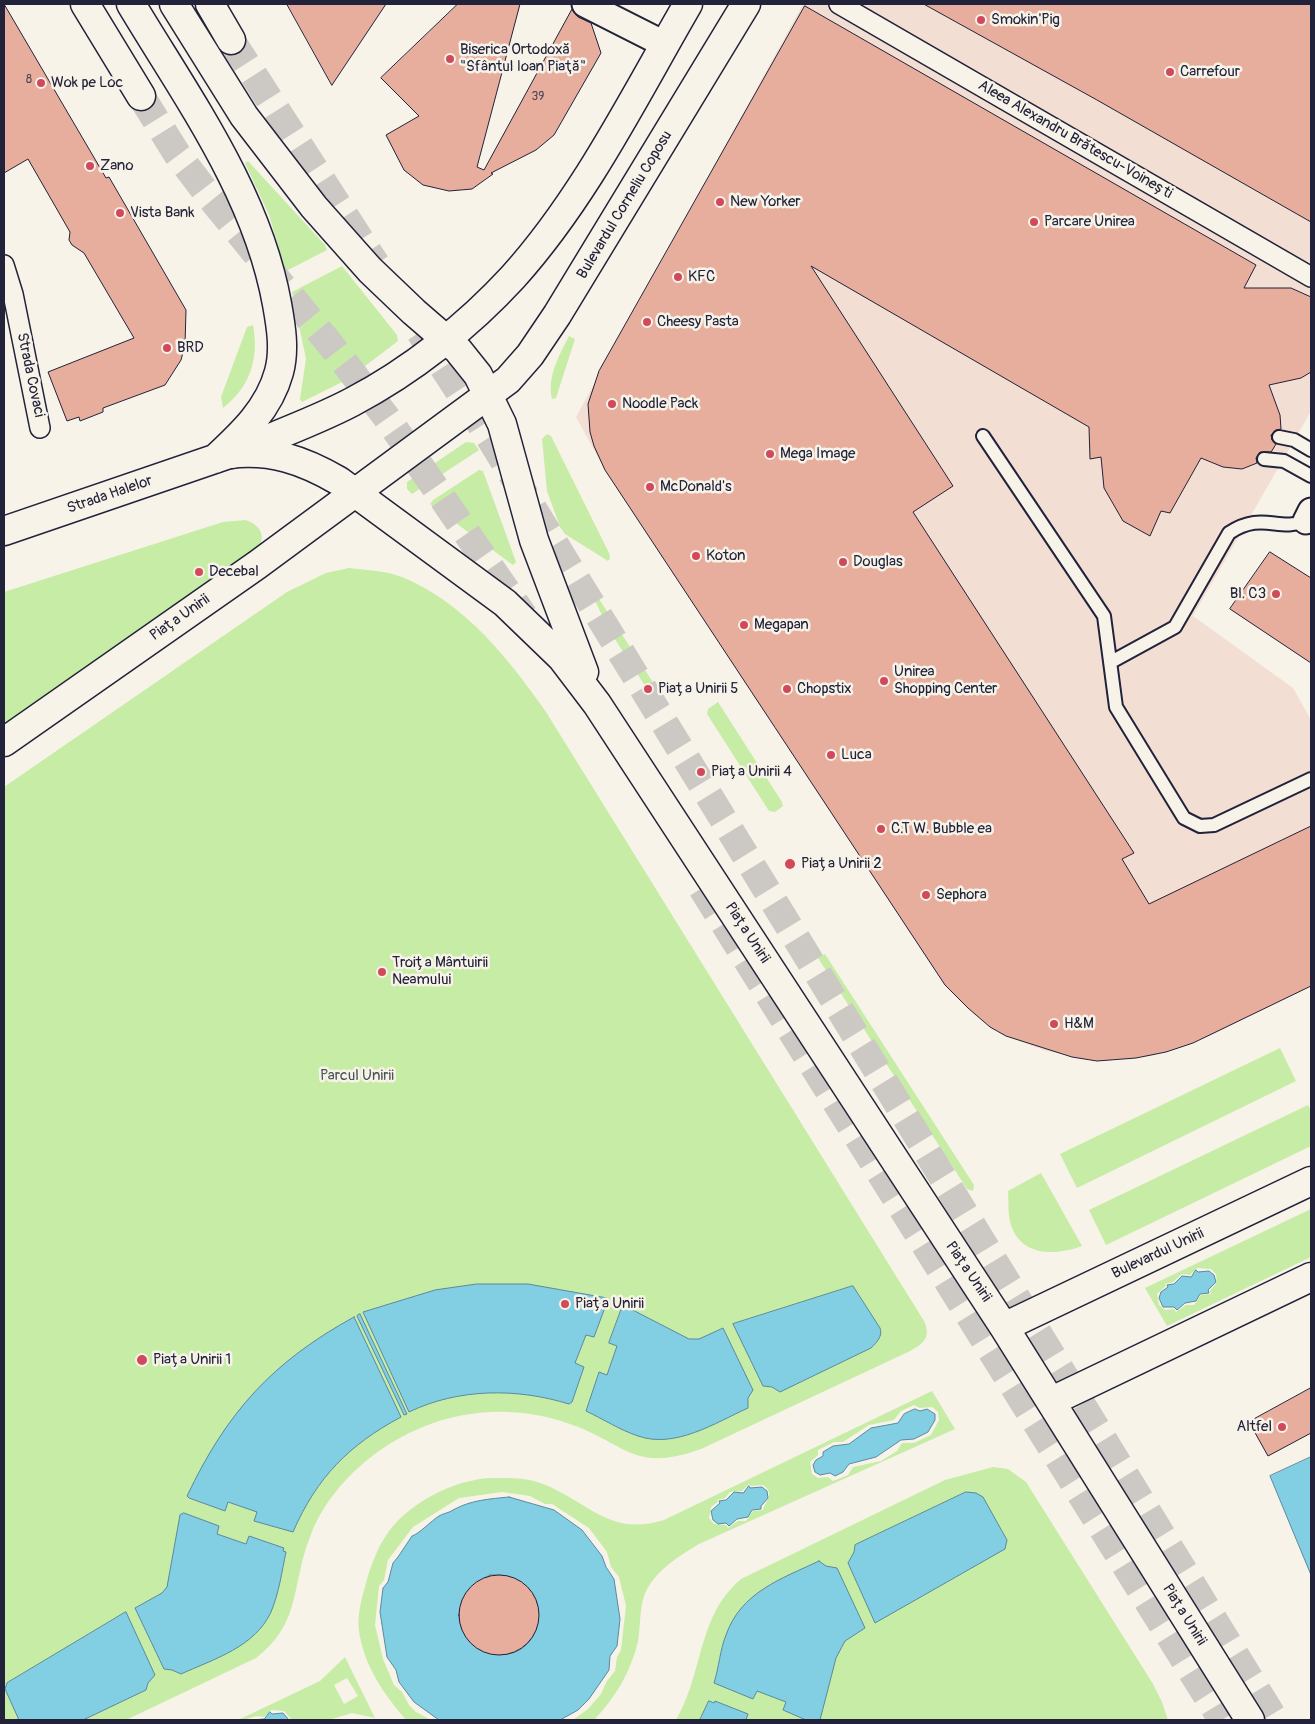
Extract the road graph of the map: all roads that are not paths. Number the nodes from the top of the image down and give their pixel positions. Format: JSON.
{"nodes":[{"id":1,"x":85,"y":4,"type":"edge"},
{"id":2,"x":131,"y":4,"type":"edge"},
{"id":3,"x":174,"y":4,"type":"edge"},
{"id":4,"x":210,"y":4,"type":"edge"},
{"id":5,"x":585,"y":4,"type":"edge"},
{"id":6,"x":688,"y":4,"type":"edge"},
{"id":7,"x":746,"y":4,"type":"edge"},
{"id":8,"x":839,"y":4,"type":"edge"},
{"id":9,"x":232,"y":40,"type":"tunnel mouth"},
{"id":10,"x":664,"y":44,"type":"junction"},
{"id":11,"x":141,"y":96,"type":"tunnel mouth"},
{"id":12,"x":4,"y":264,"type":"edge"},
{"id":13,"x":1311,"y":277,"type":"edge"},
{"id":14,"x":446,"y":338,"type":"junction"},
{"id":15,"x":490,"y":395,"type":"junction"},
{"id":16,"x":40,"y":428,"type":"dead end"},
{"id":17,"x":983,"y":436,"type":"dead end"},
{"id":18,"x":1279,"y":437,"type":"dead end"},
{"id":19,"x":1311,"y":450,"type":"edge"},
{"id":20,"x":222,"y":457,"type":"junction"},
{"id":21,"x":1264,"y":459,"type":"dead end"},
{"id":22,"x":1311,"y":476,"type":"edge"},
{"id":23,"x":356,"y":493,"type":"junction"},
{"id":24,"x":1309,"y":516,"type":"edge"},
{"id":25,"x":4,"y":531,"type":"edge"},
{"id":26,"x":1111,"y":662,"type":"junction"},
{"id":27,"x":597,"y":704,"type":"junction"},
{"id":28,"x":4,"y":742,"type":"edge"},
{"id":29,"x":1311,"y":779,"type":"edge"},
{"id":30,"x":1311,"y":1181,"type":"edge"},
{"id":31,"x":1311,"y":1277,"type":"edge"},
{"id":32,"x":1004,"y":1327,"type":"junction"},
{"id":33,"x":1052,"y":1401,"type":"junction"},
{"id":34,"x":1250,"y":1720,"type":"edge"}],
"edges":[{"from":1,"to":11,"type":"main road"},
{"from":2,"to":20,"type":"main road"},
{"from":3,"to":14,"type":"main road","name":"Piața Unirii"},
{"from":4,"to":9,"type":"main road"},
{"from":5,"to":10,"type":"street"},
{"from":6,"to":10,"type":"main road"},
{"from":7,"to":15,"type":"main road","name":"Bulevardul Corneliu Coposu"},
{"from":8,"to":13,"type":"street","name":"Aleea Alexandru Brătescu-Voinești"},
{"from":10,"to":14,"type":"main road"},
{"from":12,"to":16,"type":"street","name":"Strada Covaci"},
{"from":14,"to":15,"type":"main road","name":"Piața Unirii"},
{"from":14,"to":20,"type":"main road"},
{"from":15,"to":23,"type":"main road","name":"Piața Unirii"},
{"from":15,"to":27,"type":"main road","name":"Piața Unirii"},
{"from":17,"to":26,"type":"lane"},
{"from":18,"to":19,"type":"lane"},
{"from":20,"to":23,"type":"main road","name":"Piața Unirii"},
{"from":20,"to":25,"type":"main road","name":"Strada Halelor"},
{"from":21,"to":22,"type":"lane"},
{"from":23,"to":27,"type":"main road","name":"Piața Unirii"},
{"from":23,"to":28,"type":"main road","name":"Piața Unirii"},
{"from":24,"to":26,"type":"lane"},
{"from":26,"to":29,"type":"lane"},
{"from":27,"to":32,"type":"main road","name":"Piața Unirii"},
{"from":30,"to":32,"type":"main road","name":"Bulevardul Unirii"},
{"from":31,"to":33,"type":"main road"},
{"from":32,"to":33,"type":"main road","name":"Piața Unirii"},
{"from":33,"to":34,"type":"main road","name":"Piața Unirii"}]}
